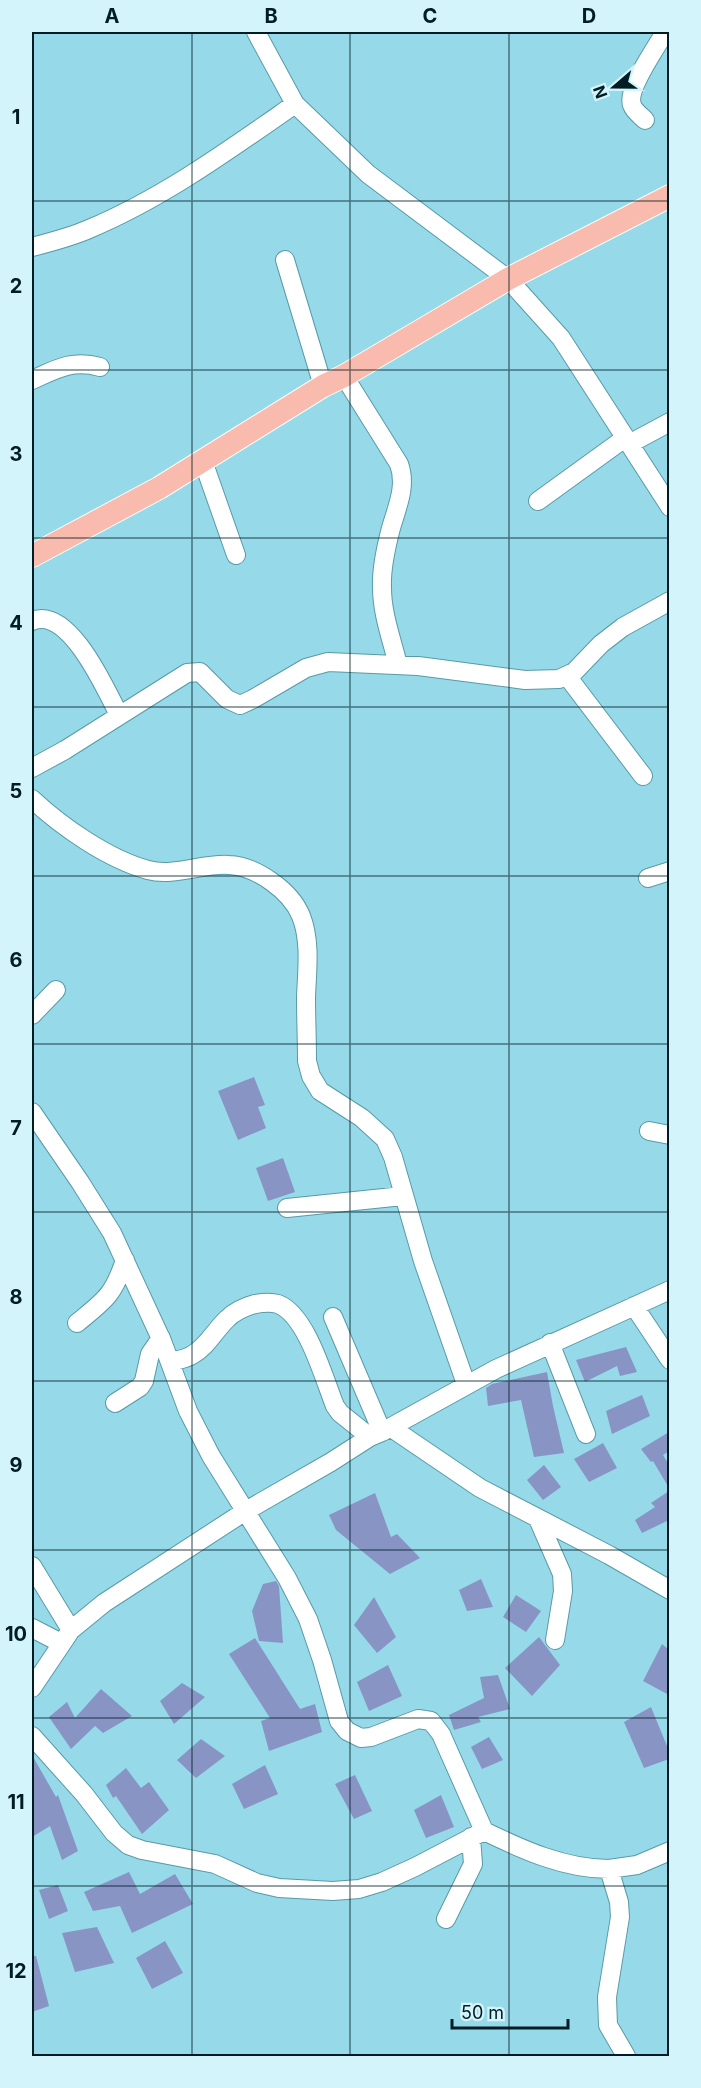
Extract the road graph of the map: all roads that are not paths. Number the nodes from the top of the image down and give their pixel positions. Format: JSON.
{"nodes":[{"id":1,"x":256,"y":32,"type":"edge"},
{"id":2,"x":665,"y":32,"type":"edge"},
{"id":3,"x":295,"y":104,"type":"junction"},
{"id":4,"x":645,"y":120,"type":"dead end"},
{"id":5,"x":669,"y":196,"type":"edge"},
{"id":6,"x":32,"y":246,"type":"edge"},
{"id":7,"x":32,"y":253,"type":"edge"},
{"id":8,"x":285,"y":260,"type":"dead end"},
{"id":9,"x":508,"y":279,"type":"junction"},
{"id":10,"x":100,"y":367,"type":"dead end"},
{"id":11,"x":344,"y":376,"type":"junction"},
{"id":12,"x":32,"y":380,"type":"edge"},
{"id":13,"x":323,"y":386,"type":"junction"},
{"id":14,"x":669,"y":422,"type":"edge"},
{"id":15,"x":627,"y":441,"type":"junction"},
{"id":16,"x":203,"y":461,"type":"junction"},
{"id":17,"x":538,"y":501,"type":"dead end"},
{"id":18,"x":669,"y":507,"type":"edge"},
{"id":19,"x":32,"y":555,"type":"edge"},
{"id":20,"x":236,"y":555,"type":"dead end"},
{"id":21,"x":669,"y":601,"type":"edge"},
{"id":22,"x":32,"y":621,"type":"edge"},
{"id":23,"x":398,"y":665,"type":"junction"},
{"id":24,"x":567,"y":676,"type":"junction"},
{"id":25,"x":119,"y":715,"type":"junction"},
{"id":26,"x":32,"y":768,"type":"edge"},
{"id":27,"x":643,"y":776,"type":"dead end"},
{"id":28,"x":32,"y":799,"type":"edge"},
{"id":29,"x":669,"y":871,"type":"edge"},
{"id":30,"x":648,"y":878,"type":"dead end"},
{"id":31,"x":57,"y":990,"type":"dead end"},
{"id":32,"x":32,"y":1015,"type":"edge"},
{"id":33,"x":32,"y":1112,"type":"edge"},
{"id":34,"x":649,"y":1131,"type":"dead end"},
{"id":35,"x":669,"y":1135,"type":"edge"},
{"id":36,"x":403,"y":1196,"type":"junction"},
{"id":37,"x":287,"y":1208,"type":"dead end"},
{"id":38,"x":125,"y":1260,"type":"junction"},
{"id":39,"x":669,"y":1290,"type":"edge"},
{"id":40,"x":634,"y":1306,"type":"junction"},
{"id":41,"x":333,"y":1317,"type":"dead end"},
{"id":42,"x":77,"y":1323,"type":"dead end"},
{"id":43,"x":161,"y":1338,"type":"junction"},
{"id":44,"x":550,"y":1343,"type":"junction"},
{"id":45,"x":669,"y":1360,"type":"edge"},
{"id":46,"x":170,"y":1362,"type":"junction"},
{"id":47,"x":466,"y":1384,"type":"junction"},
{"id":48,"x":115,"y":1403,"type":"dead end"},
{"id":49,"x":380,"y":1432,"type":"junction"},
{"id":50,"x":586,"y":1434,"type":"dead end"},
{"id":51,"x":244,"y":1512,"type":"junction"},
{"id":52,"x":538,"y":1518,"type":"junction"},
{"id":53,"x":32,"y":1566,"type":"edge"},
{"id":54,"x":669,"y":1590,"type":"edge"},
{"id":55,"x":32,"y":1628,"type":"edge"},
{"id":56,"x":66,"y":1637,"type":"junction"},
{"id":57,"x":555,"y":1640,"type":"dead end"},
{"id":58,"x":32,"y":1688,"type":"edge"},
{"id":59,"x":32,"y":1736,"type":"edge"},
{"id":60,"x":477,"y":1834,"type":"junction"},
{"id":61,"x":669,"y":1851,"type":"edge"},
{"id":62,"x":609,"y":1869,"type":"junction"},
{"id":63,"x":446,"y":1918,"type":"dead end"},
{"id":64,"x":626,"y":2056,"type":"edge"}],
"edges":[{"from":1,"to":3,"type":"street"},
{"from":2,"to":4,"type":"street"},
{"from":3,"to":6,"type":"street"},
{"from":3,"to":9,"type":"street"},
{"from":5,"to":9,"type":"main road"},
{"from":6,"to":7,"type":"street"},
{"from":8,"to":13,"type":"street"},
{"from":9,"to":11,"type":"main road"},
{"from":9,"to":15,"type":"street"},
{"from":10,"to":12,"type":"street"},
{"from":11,"to":13,"type":"main road"},
{"from":11,"to":23,"type":"street"},
{"from":13,"to":16,"type":"main road"},
{"from":14,"to":15,"type":"street"},
{"from":15,"to":17,"type":"street"},
{"from":15,"to":18,"type":"street"},
{"from":16,"to":19,"type":"main road"},
{"from":16,"to":20,"type":"street"},
{"from":21,"to":24,"type":"street"},
{"from":22,"to":25,"type":"street"},
{"from":23,"to":24,"type":"street"},
{"from":23,"to":25,"type":"street"},
{"from":24,"to":27,"type":"street"},
{"from":25,"to":26,"type":"street"},
{"from":28,"to":36,"type":"street"},
{"from":29,"to":30,"type":"street"},
{"from":31,"to":32,"type":"street"},
{"from":33,"to":38,"type":"street"},
{"from":34,"to":35,"type":"street"},
{"from":36,"to":37,"type":"street"},
{"from":36,"to":47,"type":"street"},
{"from":38,"to":42,"type":"street"},
{"from":38,"to":43,"type":"street"},
{"from":39,"to":40,"type":"street"},
{"from":40,"to":44,"type":"street"},
{"from":40,"to":45,"type":"street"},
{"from":41,"to":49,"type":"street"},
{"from":43,"to":46,"type":"street"},
{"from":43,"to":48,"type":"street"},
{"from":44,"to":47,"type":"street"},
{"from":44,"to":50,"type":"street"},
{"from":46,"to":49,"type":"street"},
{"from":46,"to":51,"type":"street"},
{"from":47,"to":49,"type":"street"},
{"from":49,"to":51,"type":"street"},
{"from":49,"to":52,"type":"street"},
{"from":51,"to":56,"type":"street"},
{"from":51,"to":60,"type":"street"},
{"from":52,"to":54,"type":"street"},
{"from":52,"to":57,"type":"street"},
{"from":53,"to":56,"type":"street"},
{"from":55,"to":56,"type":"street"},
{"from":56,"to":58,"type":"street"},
{"from":59,"to":60,"type":"street"},
{"from":60,"to":62,"type":"street"},
{"from":60,"to":63,"type":"street"},
{"from":61,"to":62,"type":"street"},
{"from":62,"to":64,"type":"street"}]}
